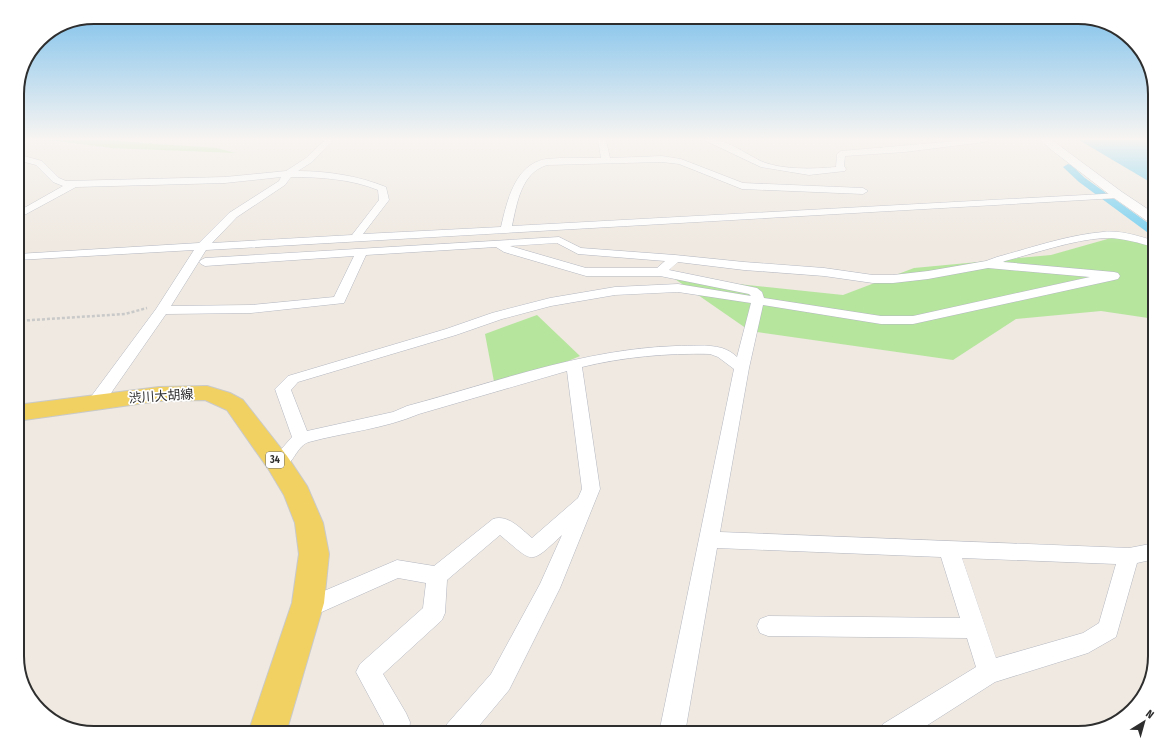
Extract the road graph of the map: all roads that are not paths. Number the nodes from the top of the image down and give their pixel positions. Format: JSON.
{"nodes":[{"id":1,"x":51,"y":175,"type":"edge"},
{"id":2,"x":278,"y":175,"type":"edge"},
{"id":3,"x":287,"y":175,"type":"edge"},
{"id":4,"x":320,"y":175,"type":"edge"},
{"id":5,"x":526,"y":175,"type":"edge"},
{"id":6,"x":713,"y":175,"type":"edge"},
{"id":7,"x":847,"y":175,"type":"edge"},
{"id":8,"x":1091,"y":175,"type":"edge"},
{"id":9,"x":72,"y":185,"type":"junction"},
{"id":10,"x":863,"y":192,"type":"junction"},
{"id":11,"x":1118,"y":195,"type":"junction"},
{"id":12,"x":880,"y":208,"type":"junction"},
{"id":13,"x":24,"y":212,"type":"edge"},
{"id":14,"x":1148,"y":215,"type":"edge"},
{"id":15,"x":506,"y":229,"type":"junction"},
{"id":16,"x":355,"y":238,"type":"junction"},
{"id":17,"x":1148,"y":242,"type":"edge"},
{"id":18,"x":498,"y":243,"type":"junction"},
{"id":19,"x":202,"y":247,"type":"junction"},
{"id":20,"x":362,"y":252,"type":"junction"},
{"id":21,"x":24,"y":257,"type":"edge"},
{"id":22,"x":675,"y":258,"type":"junction"},
{"id":23,"x":205,"y":262,"type":"dead end"},
{"id":24,"x":989,"y":264,"type":"junction"},
{"id":25,"x":660,"y":272,"type":"junction"},
{"id":26,"x":758,"y":300,"type":"junction"},
{"id":27,"x":164,"y":306,"type":"junction"},
{"id":28,"x":574,"y":364,"type":"junction"},
{"id":29,"x":742,"y":368,"type":"junction"},
{"id":30,"x":96,"y":402,"type":"junction"},
{"id":31,"x":24,"y":412,"type":"edge"},
{"id":32,"x":302,"y":438,"type":"junction"},
{"id":33,"x":278,"y":463,"type":"junction"},
{"id":34,"x":586,"y":501,"type":"junction"},
{"id":35,"x":709,"y":540,"type":"junction"},
{"id":36,"x":949,"y":549,"type":"junction"},
{"id":37,"x":1148,"y":552,"type":"edge"},
{"id":38,"x":1129,"y":556,"type":"junction"},
{"id":39,"x":437,"y":576,"type":"junction"},
{"id":40,"x":306,"y":609,"type":"junction"},
{"id":41,"x":768,"y":626,"type":"dead end"},
{"id":42,"x":974,"y":628,"type":"junction"},
{"id":43,"x":989,"y":672,"type":"junction"},
{"id":44,"x":268,"y":726,"type":"edge"},
{"id":45,"x":397,"y":726,"type":"edge"},
{"id":46,"x":462,"y":726,"type":"edge"},
{"id":47,"x":673,"y":726,"type":"edge"},
{"id":48,"x":903,"y":726,"type":"edge"}],
"edges":[{"from":1,"to":9,"type":"street"},
{"from":2,"to":9,"type":"street"},
{"from":3,"to":19,"type":"street"},
{"from":4,"to":16,"type":"street"},
{"from":5,"to":15,"type":"street"},
{"from":6,"to":10,"type":"street"},
{"from":7,"to":10,"type":"street"},
{"from":8,"to":11,"type":"street"},
{"from":9,"to":13,"type":"street"},
{"from":10,"to":12,"type":"street"},
{"from":11,"to":12,"type":"street"},
{"from":11,"to":14,"type":"street"},
{"from":12,"to":15,"type":"street"},
{"from":15,"to":16,"type":"street"},
{"from":16,"to":19,"type":"street"},
{"from":17,"to":24,"type":"street"},
{"from":18,"to":20,"type":"street"},
{"from":18,"to":22,"type":"street"},
{"from":18,"to":25,"type":"street"},
{"from":19,"to":21,"type":"street"},
{"from":19,"to":27,"type":"street"},
{"from":20,"to":23,"type":"street"},
{"from":20,"to":27,"type":"street"},
{"from":22,"to":24,"type":"street"},
{"from":22,"to":25,"type":"street"},
{"from":24,"to":26,"type":"street"},
{"from":25,"to":26,"type":"street"},
{"from":26,"to":29,"type":"street"},
{"from":26,"to":32,"type":"street"},
{"from":27,"to":30,"type":"street"},
{"from":28,"to":29,"type":"street"},
{"from":28,"to":32,"type":"street"},
{"from":28,"to":34,"type":"street"},
{"from":29,"to":35,"type":"street"},
{"from":30,"to":31,"type":"main road","name":"渋川大胡線","number":"34"},
{"from":30,"to":33,"type":"main road","name":"渋川大胡線","number":"34"},
{"from":32,"to":33,"type":"street"},
{"from":33,"to":40,"type":"main road","name":"渋川大胡線","number":"34"},
{"from":34,"to":39,"type":"street"},
{"from":34,"to":46,"type":"street"},
{"from":35,"to":36,"type":"street"},
{"from":35,"to":47,"type":"street"},
{"from":36,"to":38,"type":"street"},
{"from":36,"to":42,"type":"street"},
{"from":37,"to":38,"type":"street"},
{"from":38,"to":43,"type":"street"},
{"from":39,"to":40,"type":"street"},
{"from":39,"to":45,"type":"street"},
{"from":40,"to":44,"type":"main road","name":"渋川大胡線","number":"34"},
{"from":41,"to":42,"type":"street"},
{"from":42,"to":43,"type":"street"},
{"from":43,"to":48,"type":"street"}]}
